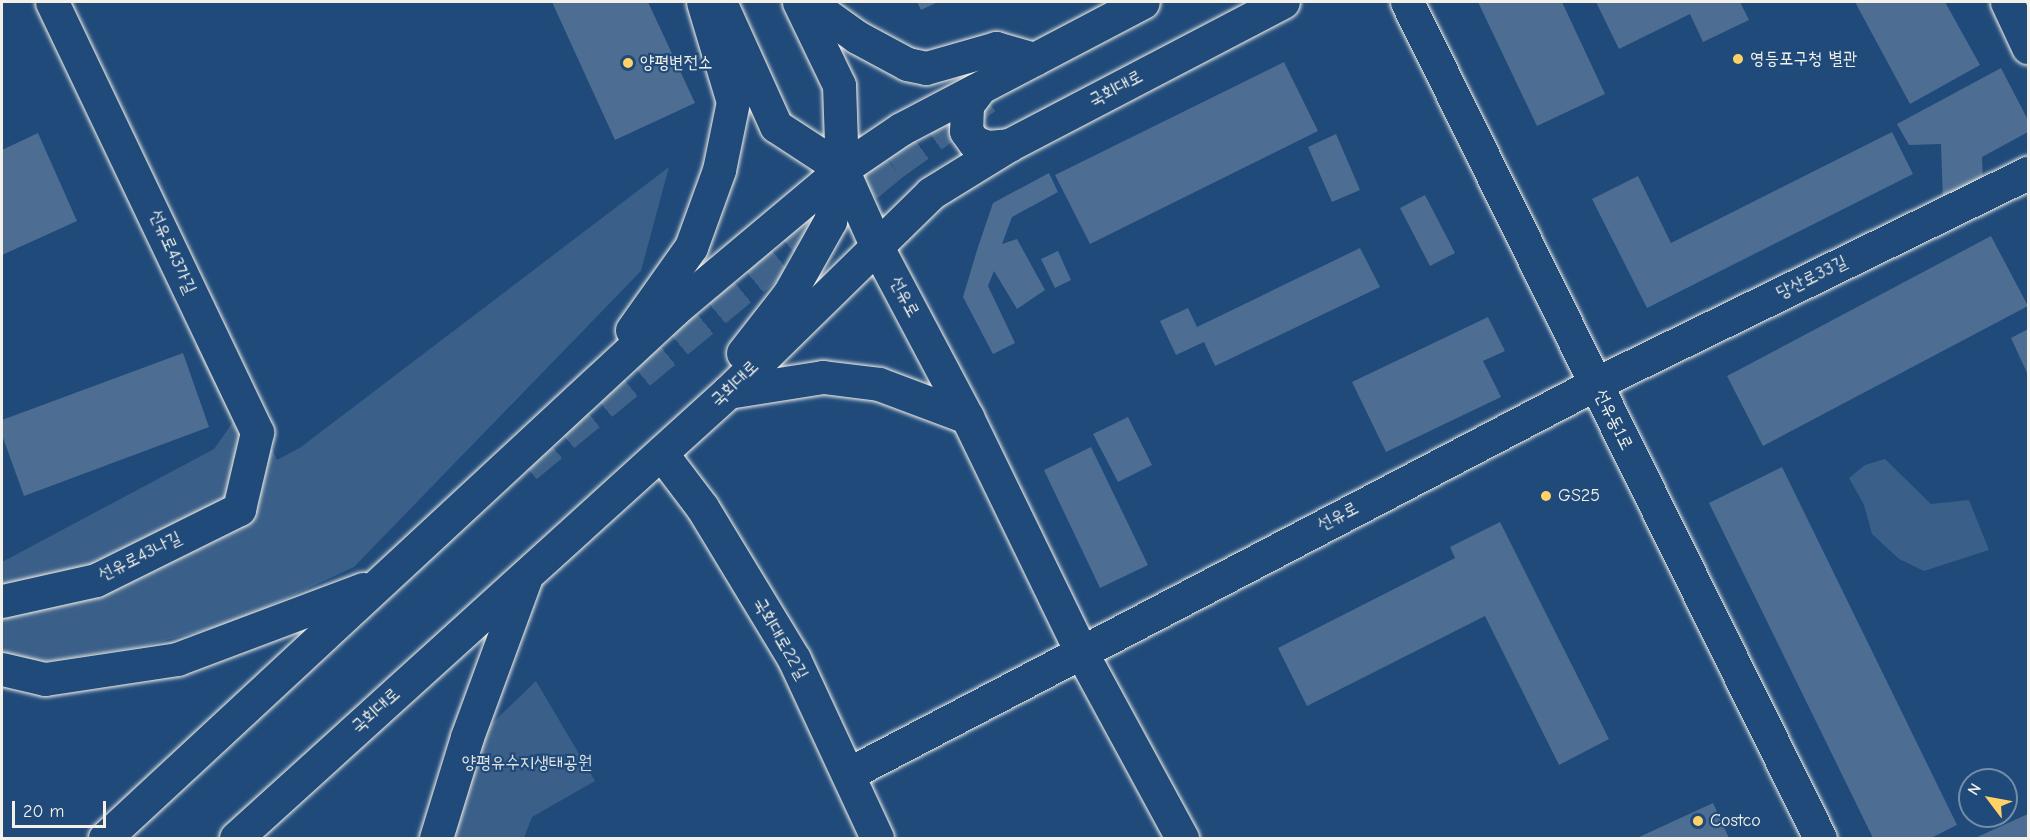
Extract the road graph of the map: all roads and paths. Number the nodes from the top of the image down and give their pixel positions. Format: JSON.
{"nodes":[{"id":1,"x":703,"y":2,"type":"edge"},
{"id":2,"x":720,"y":2,"type":"edge"},
{"id":3,"x":799,"y":2,"type":"edge"},
{"id":4,"x":808,"y":2,"type":"edge"},
{"id":5,"x":1143,"y":2,"type":"edge"},
{"id":6,"x":1284,"y":2,"type":"edge"},
{"id":7,"x":1407,"y":2,"type":"edge"},
{"id":8,"x":2007,"y":2,"type":"edge"},
{"id":9,"x":58,"y":3,"type":"edge"},
{"id":10,"x":2028,"y":47,"type":"edge"},
{"id":11,"x":1034,"y":59,"type":"junction"},
{"id":12,"x":979,"y":89,"type":"junction"},
{"id":13,"x":1009,"y":145,"type":"junction"},
{"id":14,"x":842,"y":169,"type":"junction"},
{"id":15,"x":2028,"y":173,"type":"edge"},
{"id":16,"x":876,"y":246,"type":"junction"},
{"id":17,"x":1595,"y":384,"type":"junction"},
{"id":18,"x":592,"y":385,"type":"junction"},
{"id":19,"x":728,"y":392,"type":"junction"},
{"id":20,"x":967,"y":417,"type":"junction"},
{"id":21,"x":671,"y":444,"type":"junction"},
{"id":22,"x":239,"y":508,"type":"joint"},
{"id":23,"x":526,"y":575,"type":"junction"},
{"id":24,"x":379,"y":583,"type":"junction"},
{"id":25,"x":2,"y":601,"type":"edge"},
{"id":26,"x":1080,"y":650,"type":"junction"},
{"id":27,"x":2,"y":669,"type":"edge"},
{"id":28,"x":848,"y":774,"type":"junction"},
{"id":29,"x":105,"y":838,"type":"edge"},
{"id":30,"x":236,"y":838,"type":"edge"},
{"id":31,"x":436,"y":838,"type":"edge"},
{"id":32,"x":877,"y":838,"type":"edge"},
{"id":33,"x":1182,"y":838,"type":"edge"},
{"id":34,"x":1820,"y":838,"type":"edge"}],
"edges":[{"from":1,"to":18,"type":"main road"},
{"from":2,"to":14,"type":"main road"},
{"from":3,"to":14,"type":"main road","name":"선유로"},
{"from":4,"to":11,"type":"main road"},
{"from":5,"to":11,"type":"main road"},
{"from":6,"to":13,"type":"main road","name":"국회대로"},
{"from":7,"to":17,"type":"main road","name":"선유동1로"},
{"from":8,"to":10,"type":"main road"},
{"from":9,"to":22,"type":"main road","name":"선유로43가길"},
{"from":11,"to":12,"type":"main road"},
{"from":12,"to":13,"type":"main road"},
{"from":12,"to":14,"type":"main road"},
{"from":13,"to":16,"type":"main road","name":"국회대로"},
{"from":14,"to":16,"type":"main road","name":"선유로"},
{"from":14,"to":18,"type":"main road"},
{"from":14,"to":21,"type":"main road"},
{"from":15,"to":17,"type":"main road","name":"당산로33길"},
{"from":16,"to":19,"type":"main road","name":"국회대로"},
{"from":16,"to":20,"type":"main road","name":"선유로"},
{"from":17,"to":26,"type":"main road","name":"선유로"},
{"from":17,"to":34,"type":"main road","name":"선유동1로"},
{"from":18,"to":24,"type":"main road"},
{"from":19,"to":20,"type":"main road"},
{"from":19,"to":21,"type":"main road","name":"국회대로"},
{"from":20,"to":26,"type":"main road","name":"선유로"},
{"from":21,"to":23,"type":"main road","name":"국회대로"},
{"from":21,"to":28,"type":"main road","name":"국회대로22길"},
{"from":22,"to":25,"type":"main road","name":"선유로43나길"},
{"from":23,"to":30,"type":"main road","name":"국회대로"},
{"from":23,"to":31,"type":"main road"},
{"from":24,"to":27,"type":"main road"},
{"from":24,"to":29,"type":"main road"},
{"from":26,"to":28,"type":"main road"},
{"from":26,"to":33,"type":"main road","name":"선유로"},
{"from":28,"to":32,"type":"main road","name":"국회대로22길"}]}
